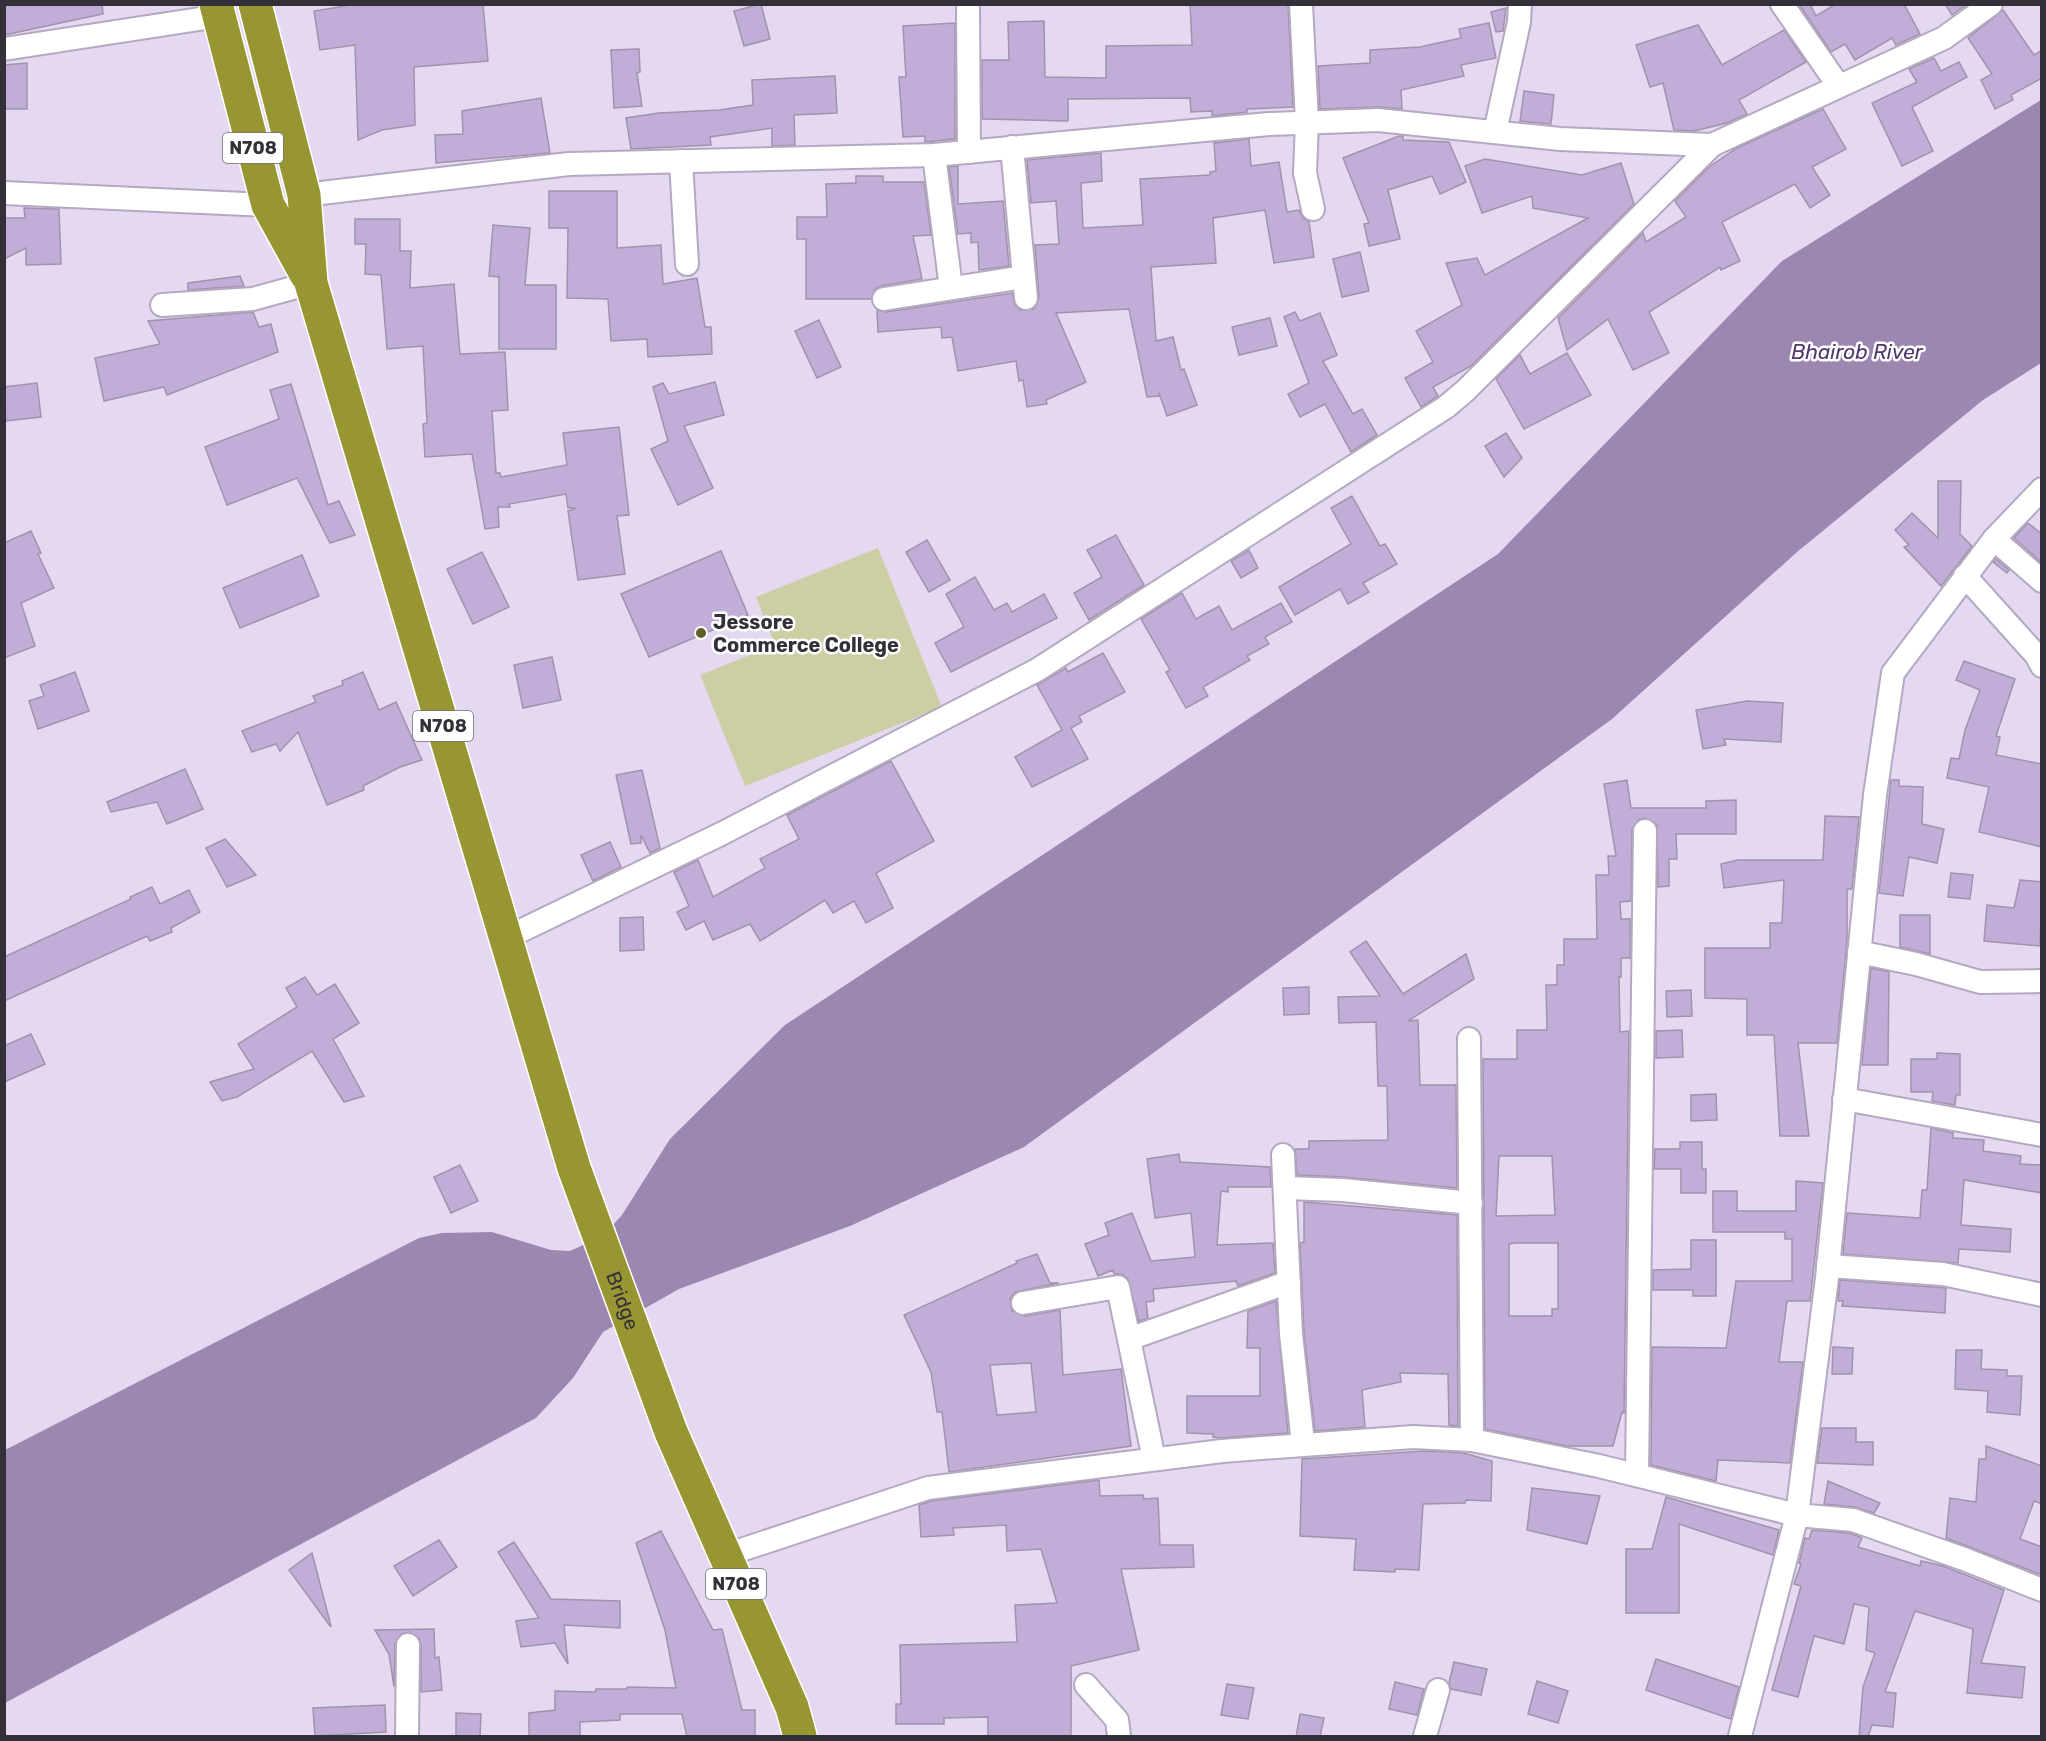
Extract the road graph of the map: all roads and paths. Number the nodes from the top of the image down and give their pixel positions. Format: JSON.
{"nodes":[{"id":1,"x":255,"y":4,"type":"edge"},
{"id":2,"x":968,"y":4,"type":"edge"},
{"id":3,"x":1301,"y":4,"type":"edge"},
{"id":4,"x":1520,"y":4,"type":"edge"},
{"id":5,"x":1782,"y":4,"type":"edge"},
{"id":6,"x":1991,"y":4,"type":"edge"},
{"id":7,"x":217,"y":10,"type":"edge"},
{"id":8,"x":4,"y":49,"type":"edge"},
{"id":9,"x":1838,"y":85,"type":"junction"},
{"id":10,"x":1307,"y":122,"type":"junction"},
{"id":11,"x":1495,"y":132,"type":"junction"},
{"id":12,"x":1712,"y":145,"type":"junction"},
{"id":13,"x":1012,"y":147,"type":"junction"},
{"id":14,"x":969,"y":152,"type":"junction"},
{"id":15,"x":934,"y":155,"type":"junction"},
{"id":16,"x":681,"y":161,"type":"junction"},
{"id":17,"x":4,"y":193,"type":"edge"},
{"id":18,"x":304,"y":195,"type":"junction"},
{"id":19,"x":268,"y":205,"type":"junction"},
{"id":20,"x":1313,"y":209,"type":"dead end"},
{"id":21,"x":687,"y":264,"type":"dead end"},
{"id":22,"x":311,"y":284,"type":"junction"},
{"id":23,"x":951,"y":288,"type":"junction"},
{"id":24,"x":884,"y":299,"type":"dead end"},
{"id":25,"x":162,"y":305,"type":"dead end"},
{"id":26,"x":2042,"y":489,"type":"edge"},
{"id":27,"x":1994,"y":539,"type":"junction"},
{"id":28,"x":1965,"y":576,"type":"junction"},
{"id":29,"x":2042,"y":581,"type":"edge"},
{"id":30,"x":2042,"y":666,"type":"edge"},
{"id":31,"x":1645,"y":831,"type":"dead end"},
{"id":32,"x":506,"y":938,"type":"junction"},
{"id":33,"x":1859,"y":952,"type":"junction"},
{"id":34,"x":2042,"y":981,"type":"edge"},
{"id":35,"x":1469,"y":1039,"type":"dead end"},
{"id":36,"x":1844,"y":1099,"type":"junction"},
{"id":37,"x":2042,"y":1135,"type":"edge"},
{"id":38,"x":1283,"y":1155,"type":"dead end"},
{"id":39,"x":1285,"y":1188,"type":"junction"},
{"id":40,"x":1471,"y":1203,"type":"junction"},
{"id":41,"x":1828,"y":1266,"type":"junction"},
{"id":42,"x":1289,"y":1282,"type":"junction"},
{"id":43,"x":2042,"y":1295,"type":"edge"},
{"id":44,"x":1023,"y":1303,"type":"dead end"},
{"id":45,"x":1129,"y":1339,"type":"junction"},
{"id":46,"x":1472,"y":1440,"type":"junction"},
{"id":47,"x":1303,"y":1443,"type":"junction"},
{"id":48,"x":1154,"y":1460,"type":"junction"},
{"id":49,"x":1637,"y":1475,"type":"junction"},
{"id":50,"x":1797,"y":1515,"type":"junction"},
{"id":51,"x":723,"y":1556,"type":"junction"},
{"id":52,"x":2042,"y":1590,"type":"edge"},
{"id":53,"x":408,"y":1645,"type":"dead end"},
{"id":54,"x":1086,"y":1685,"type":"dead end"},
{"id":55,"x":1438,"y":1690,"type":"dead end"},
{"id":56,"x":406,"y":1737,"type":"edge"},
{"id":57,"x":801,"y":1737,"type":"edge"},
{"id":58,"x":1119,"y":1737,"type":"edge"},
{"id":59,"x":1425,"y":1737,"type":"edge"},
{"id":60,"x":1740,"y":1737,"type":"edge"}],
"edges":[{"from":1,"to":18,"type":"highway","number":"N708"},
{"from":2,"to":14,"type":"street"},
{"from":3,"to":10,"type":"street"},
{"from":4,"to":11,"type":"street"},
{"from":5,"to":9,"type":"street"},
{"from":6,"to":9,"type":"street"},
{"from":7,"to":8,"type":"street"},
{"from":7,"to":19,"type":"highway","number":"N708"},
{"from":9,"to":12,"type":"street"},
{"from":10,"to":11,"type":"street"},
{"from":10,"to":13,"type":"street"},
{"from":10,"to":20,"type":"street"},
{"from":11,"to":12,"type":"street"},
{"from":12,"to":32,"type":"street"},
{"from":13,"to":14,"type":"street"},
{"from":13,"to":23,"type":"street"},
{"from":14,"to":15,"type":"street"},
{"from":15,"to":16,"type":"street"},
{"from":15,"to":23,"type":"street"},
{"from":16,"to":18,"type":"street"},
{"from":16,"to":21,"type":"street"},
{"from":17,"to":19,"type":"street"},
{"from":18,"to":22,"type":"highway","number":"N708"},
{"from":19,"to":22,"type":"highway","number":"N708"},
{"from":22,"to":25,"type":"street"},
{"from":22,"to":32,"type":"highway","number":"N708"},
{"from":23,"to":24,"type":"street"},
{"from":26,"to":27,"type":"street"},
{"from":27,"to":28,"type":"street"},
{"from":27,"to":29,"type":"street"},
{"from":28,"to":30,"type":"street"},
{"from":28,"to":33,"type":"street"},
{"from":31,"to":49,"type":"street"},
{"from":32,"to":51,"type":"highway","name":"Bridge","number":"N708"},
{"from":33,"to":34,"type":"street"},
{"from":33,"to":36,"type":"street"},
{"from":35,"to":40,"type":"street"},
{"from":36,"to":37,"type":"street"},
{"from":36,"to":41,"type":"street"},
{"from":38,"to":39,"type":"street"},
{"from":39,"to":40,"type":"street"},
{"from":39,"to":42,"type":"street"},
{"from":40,"to":46,"type":"street"},
{"from":41,"to":43,"type":"street"},
{"from":41,"to":50,"type":"street"},
{"from":42,"to":45,"type":"street"},
{"from":42,"to":47,"type":"street"},
{"from":44,"to":45,"type":"street"},
{"from":45,"to":48,"type":"street"},
{"from":46,"to":47,"type":"street"},
{"from":46,"to":49,"type":"street"},
{"from":47,"to":48,"type":"street"},
{"from":48,"to":51,"type":"street"},
{"from":49,"to":50,"type":"street"},
{"from":50,"to":52,"type":"street"},
{"from":50,"to":60,"type":"street"},
{"from":51,"to":57,"type":"highway","number":"N708"},
{"from":53,"to":56,"type":"street"},
{"from":54,"to":58,"type":"street"},
{"from":55,"to":59,"type":"street"}]}
